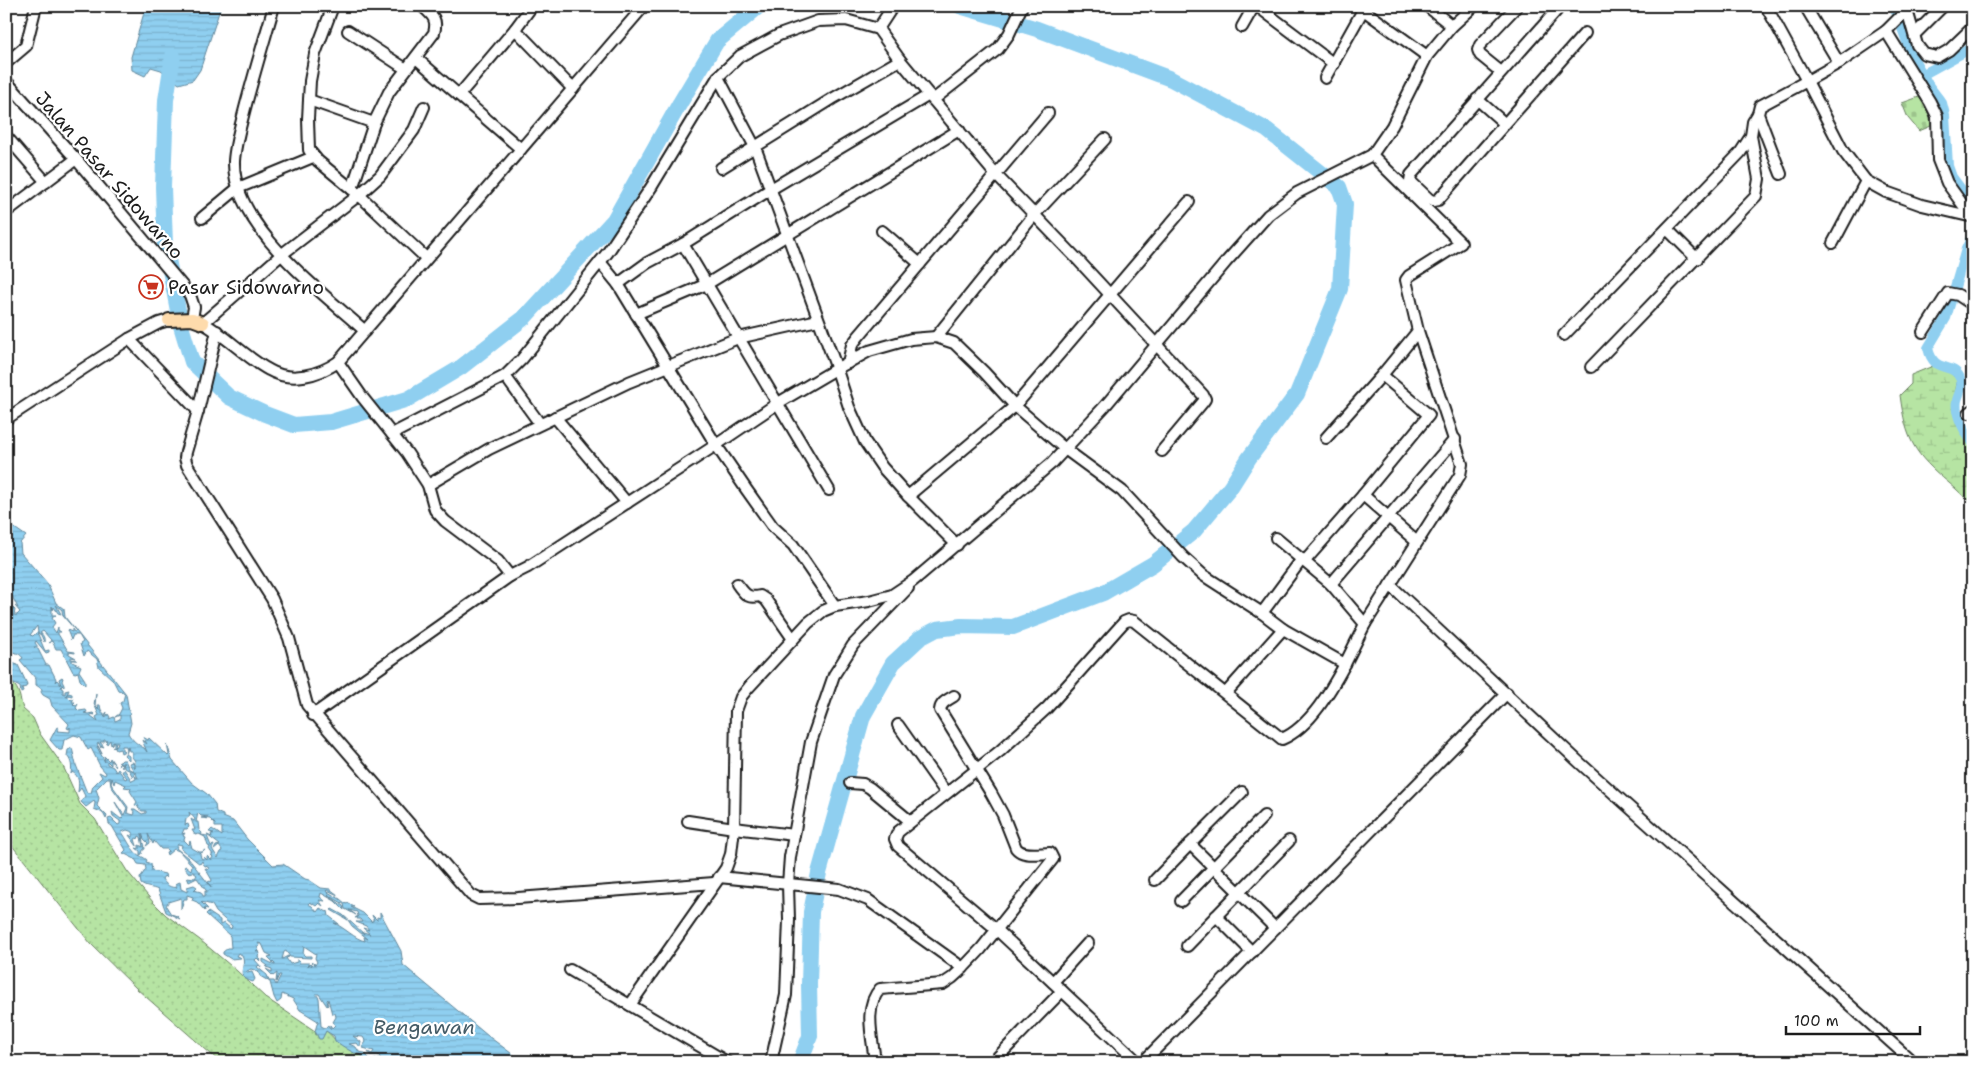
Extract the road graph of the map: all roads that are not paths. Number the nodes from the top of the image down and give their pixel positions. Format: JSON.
{"nodes":[{"id":1,"x":36,"y":6,"type":"edge"},
{"id":2,"x":274,"y":6,"type":"edge"},
{"id":3,"x":333,"y":6,"type":"edge"},
{"id":4,"x":422,"y":6,"type":"edge"},
{"id":5,"x":532,"y":6,"type":"edge"},
{"id":6,"x":893,"y":6,"type":"edge"},
{"id":7,"x":1022,"y":6,"type":"edge"},
{"id":8,"x":1255,"y":6,"type":"edge"},
{"id":9,"x":1426,"y":6,"type":"edge"},
{"id":10,"x":1474,"y":6,"type":"edge"},
{"id":11,"x":1518,"y":6,"type":"edge"},
{"id":12,"x":1552,"y":6,"type":"edge"},
{"id":13,"x":1766,"y":6,"type":"edge"},
{"id":14,"x":1805,"y":6,"type":"edge"},
{"id":15,"x":1944,"y":6,"type":"edge"},
{"id":16,"x":640,"y":8,"type":"edge"},
{"id":17,"x":1361,"y":8,"type":"edge"},
{"id":18,"x":1907,"y":11,"type":"edge"},
{"id":19,"x":1452,"y":26,"type":"junction"},
{"id":20,"x":1242,"y":27,"type":"dead end"},
{"id":21,"x":1973,"y":27,"type":"edge"},
{"id":22,"x":515,"y":29,"type":"junction"},
{"id":23,"x":878,"y":29,"type":"junction"},
{"id":24,"x":1889,"y":29,"type":"junction"},
{"id":25,"x":348,"y":31,"type":"dead end"},
{"id":26,"x":1585,"y":33,"type":"dead end"},
{"id":27,"x":1914,"y":34,"type":"junction"},
{"id":28,"x":1427,"y":56,"type":"junction"},
{"id":29,"x":416,"y":58,"type":"junction"},
{"id":30,"x":900,"y":60,"type":"junction"},
{"id":31,"x":6,"y":63,"type":"edge"},
{"id":32,"x":1839,"y":63,"type":"junction"},
{"id":33,"x":1334,"y":64,"type":"junction"},
{"id":34,"x":406,"y":69,"type":"junction"},
{"id":35,"x":1501,"y":72,"type":"junction"},
{"id":36,"x":718,"y":77,"type":"junction"},
{"id":37,"x":1326,"y":78,"type":"dead end"},
{"id":38,"x":6,"y":80,"type":"edge"},
{"id":39,"x":1807,"y":81,"type":"junction"},
{"id":40,"x":573,"y":89,"type":"junction"},
{"id":41,"x":459,"y":95,"type":"junction"},
{"id":42,"x":931,"y":97,"type":"junction"},
{"id":43,"x":1477,"y":99,"type":"junction"},
{"id":44,"x":309,"y":100,"type":"junction"},
{"id":45,"x":424,"y":107,"type":"dead end"},
{"id":46,"x":1048,"y":113,"type":"dead end"},
{"id":47,"x":1758,"y":114,"type":"junction"},
{"id":48,"x":374,"y":123,"type":"junction"},
{"id":49,"x":1504,"y":123,"type":"junction"},
{"id":50,"x":959,"y":130,"type":"junction"},
{"id":51,"x":6,"y":136,"type":"edge"},
{"id":52,"x":1751,"y":136,"type":"junction"},
{"id":53,"x":1105,"y":139,"type":"dead end"},
{"id":54,"x":755,"y":147,"type":"junction"},
{"id":55,"x":522,"y":149,"type":"junction"},
{"id":56,"x":1372,"y":155,"type":"junction"},
{"id":57,"x":313,"y":157,"type":"junction"},
{"id":58,"x":76,"y":159,"type":"junction"},
{"id":59,"x":721,"y":168,"type":"dead end"},
{"id":60,"x":996,"y":174,"type":"junction"},
{"id":61,"x":1781,"y":174,"type":"dead end"},
{"id":62,"x":1866,"y":181,"type":"junction"},
{"id":63,"x":46,"y":182,"type":"junction"},
{"id":64,"x":238,"y":188,"type":"junction"},
{"id":65,"x":770,"y":189,"type":"junction"},
{"id":66,"x":356,"y":192,"type":"junction"},
{"id":67,"x":1189,"y":202,"type":"dead end"},
{"id":68,"x":6,"y":212,"type":"edge"},
{"id":69,"x":1034,"y":214,"type":"junction"},
{"id":70,"x":1972,"y":217,"type":"edge"},
{"id":71,"x":202,"y":218,"type":"dead end"},
{"id":72,"x":1666,"y":229,"type":"junction"},
{"id":73,"x":882,"y":231,"type":"dead end"},
{"id":74,"x":787,"y":235,"type":"junction"},
{"id":75,"x":1833,"y":243,"type":"dead end"},
{"id":76,"x":683,"y":244,"type":"junction"},
{"id":77,"x":281,"y":255,"type":"junction"},
{"id":78,"x":426,"y":258,"type":"junction"},
{"id":79,"x":1697,"y":259,"type":"junction"},
{"id":80,"x":600,"y":262,"type":"junction"},
{"id":81,"x":920,"y":264,"type":"junction"},
{"id":82,"x":618,"y":284,"type":"junction"},
{"id":83,"x":707,"y":284,"type":"junction"},
{"id":84,"x":1111,"y":296,"type":"junction"},
{"id":85,"x":1973,"y":305,"type":"edge"},
{"id":86,"x":636,"y":314,"type":"junction"},
{"id":87,"x":169,"y":320,"type":"joint"},
{"id":88,"x":194,"y":320,"type":"junction"},
{"id":89,"x":818,"y":320,"type":"junction"},
{"id":90,"x":217,"y":331,"type":"junction"},
{"id":91,"x":365,"y":331,"type":"junction"},
{"id":92,"x":1418,"y":331,"type":"junction"},
{"id":93,"x":1923,"y":332,"type":"dead end"},
{"id":94,"x":1564,"y":335,"type":"dead end"},
{"id":95,"x":936,"y":337,"type":"junction"},
{"id":96,"x":738,"y":338,"type":"junction"},
{"id":97,"x":129,"y":339,"type":"junction"},
{"id":98,"x":1156,"y":346,"type":"junction"},
{"id":99,"x":338,"y":362,"type":"junction"},
{"id":100,"x":848,"y":362,"type":"junction"},
{"id":101,"x":669,"y":367,"type":"junction"},
{"id":102,"x":1591,"y":367,"type":"dead end"},
{"id":103,"x":836,"y":369,"type":"junction"},
{"id":104,"x":1382,"y":375,"type":"junction"},
{"id":105,"x":504,"y":376,"type":"junction"},
{"id":106,"x":778,"y":403,"type":"junction"},
{"id":107,"x":1443,"y":403,"type":"junction"},
{"id":108,"x":1015,"y":406,"type":"junction"},
{"id":109,"x":198,"y":411,"type":"junction"},
{"id":110,"x":1430,"y":415,"type":"junction"},
{"id":111,"x":555,"y":417,"type":"junction"},
{"id":112,"x":6,"y":419,"type":"edge"},
{"id":113,"x":540,"y":424,"type":"junction"},
{"id":114,"x":392,"y":434,"type":"junction"},
{"id":115,"x":1326,"y":438,"type":"dead end"},
{"id":116,"x":1455,"y":439,"type":"junction"},
{"id":117,"x":716,"y":445,"type":"junction"},
{"id":118,"x":1065,"y":449,"type":"junction"},
{"id":119,"x":1162,"y":451,"type":"dead end"},
{"id":120,"x":428,"y":485,"type":"junction"},
{"id":121,"x":828,"y":490,"type":"dead end"},
{"id":122,"x":1363,"y":495,"type":"junction"},
{"id":123,"x":908,"y":496,"type":"junction"},
{"id":124,"x":627,"y":503,"type":"junction"},
{"id":125,"x":1388,"y":517,"type":"junction"},
{"id":126,"x":1276,"y":538,"type":"dead end"},
{"id":127,"x":1417,"y":542,"type":"junction"},
{"id":128,"x":957,"y":545,"type":"junction"},
{"id":129,"x":1303,"y":560,"type":"junction"},
{"id":130,"x":510,"y":576,"type":"junction"},
{"id":131,"x":913,"y":581,"type":"junction"},
{"id":132,"x":737,"y":584,"type":"dead end"},
{"id":133,"x":1331,"y":584,"type":"junction"},
{"id":134,"x":1390,"y":585,"type":"junction"},
{"id":135,"x":835,"y":606,"type":"junction"},
{"id":136,"x":1262,"y":613,"type":"junction"},
{"id":137,"x":1365,"y":624,"type":"junction"},
{"id":138,"x":1283,"y":629,"type":"junction"},
{"id":139,"x":793,"y":640,"type":"junction"},
{"id":140,"x":1345,"y":664,"type":"junction"},
{"id":141,"x":1226,"y":693,"type":"junction"},
{"id":142,"x":1506,"y":693,"type":"junction"},
{"id":143,"x":954,"y":696,"type":"dead end"},
{"id":144,"x":313,"y":715,"type":"junction"},
{"id":145,"x":898,"y":725,"type":"dead end"},
{"id":146,"x":976,"y":770,"type":"junction"},
{"id":147,"x":850,"y":783,"type":"dead end"},
{"id":148,"x":1242,"y":792,"type":"dead end"},
{"id":149,"x":946,"y":793,"type":"junction"},
{"id":150,"x":1264,"y":816,"type":"dead end"},
{"id":151,"x":688,"y":821,"type":"dead end"},
{"id":152,"x":910,"y":821,"type":"junction"},
{"id":153,"x":734,"y":828,"type":"junction"},
{"id":154,"x":794,"y":835,"type":"junction"},
{"id":155,"x":1288,"y":841,"type":"dead end"},
{"id":156,"x":1190,"y":844,"type":"junction"},
{"id":157,"x":1214,"y":867,"type":"junction"},
{"id":158,"x":717,"y":880,"type":"junction"},
{"id":159,"x":1155,"y":880,"type":"dead end"},
{"id":160,"x":788,"y":884,"type":"junction"},
{"id":161,"x":1239,"y":892,"type":"junction"},
{"id":162,"x":1181,"y":901,"type":"dead end"},
{"id":163,"x":1216,"y":916,"type":"junction"},
{"id":164,"x":1276,"y":928,"type":"junction"},
{"id":165,"x":996,"y":929,"type":"junction"},
{"id":166,"x":1088,"y":943,"type":"dead end"},
{"id":167,"x":1187,"y":946,"type":"dead end"},
{"id":168,"x":1252,"y":952,"type":"junction"},
{"id":169,"x":963,"y":968,"type":"junction"},
{"id":170,"x":570,"y":970,"type":"dead end"},
{"id":171,"x":1053,"y":982,"type":"junction"},
{"id":172,"x":1062,"y":992,"type":"junction"},
{"id":173,"x":630,"y":1005,"type":"junction"},
{"id":174,"x":727,"y":1062,"type":"edge"},
{"id":175,"x":771,"y":1062,"type":"edge"},
{"id":176,"x":875,"y":1062,"type":"edge"},
{"id":177,"x":993,"y":1062,"type":"edge"},
{"id":178,"x":1138,"y":1062,"type":"edge"},
{"id":179,"x":1143,"y":1062,"type":"edge"},
{"id":180,"x":1912,"y":1062,"type":"edge"}],
"edges":[{"from":1,"to":31,"type":"street"},
{"from":2,"to":64,"type":"street"},
{"from":3,"to":44,"type":"street"},
{"from":4,"to":29,"type":"street"},
{"from":5,"to":22,"type":"street"},
{"from":6,"to":23,"type":"street"},
{"from":7,"to":42,"type":"street"},
{"from":8,"to":20,"type":"street"},
{"from":8,"to":33,"type":"street"},
{"from":9,"to":19,"type":"street"},
{"from":10,"to":19,"type":"street"},
{"from":11,"to":35,"type":"street"},
{"from":12,"to":35,"type":"street"},
{"from":13,"to":39,"type":"street"},
{"from":14,"to":32,"type":"street"},
{"from":15,"to":27,"type":"street"},
{"from":16,"to":40,"type":"street"},
{"from":17,"to":28,"type":"street"},
{"from":17,"to":33,"type":"street"},
{"from":18,"to":24,"type":"street"},
{"from":18,"to":27,"type":"street"},
{"from":19,"to":28,"type":"street"},
{"from":21,"to":27,"type":"street"},
{"from":22,"to":40,"type":"street"},
{"from":22,"to":41,"type":"street"},
{"from":23,"to":30,"type":"street"},
{"from":23,"to":36,"type":"street"},
{"from":24,"to":32,"type":"street"},
{"from":24,"to":70,"type":"street"},
{"from":25,"to":34,"type":"street"},
{"from":26,"to":49,"type":"street"},
{"from":28,"to":56,"type":"street"},
{"from":29,"to":34,"type":"street"},
{"from":29,"to":41,"type":"street"},
{"from":30,"to":42,"type":"street"},
{"from":30,"to":54,"type":"street"},
{"from":32,"to":39,"type":"street"},
{"from":33,"to":37,"type":"street"},
{"from":34,"to":48,"type":"street"},
{"from":35,"to":43,"type":"street"},
{"from":36,"to":54,"type":"street"},
{"from":36,"to":80,"type":"street"},
{"from":38,"to":58,"type":"street","name":"Jalan Pasar Sidowarno"},
{"from":39,"to":47,"type":"street"},
{"from":39,"to":62,"type":"street"},
{"from":40,"to":55,"type":"street"},
{"from":41,"to":55,"type":"street"},
{"from":42,"to":50,"type":"street"},
{"from":42,"to":65,"type":"street"},
{"from":43,"to":49,"type":"street"},
{"from":43,"to":49,"type":"street"},
{"from":44,"to":48,"type":"street"},
{"from":44,"to":57,"type":"street"},
{"from":45,"to":66,"type":"street"},
{"from":46,"to":60,"type":"street"},
{"from":47,"to":52,"type":"street"},
{"from":47,"to":61,"type":"street"},
{"from":48,"to":66,"type":"street"},
{"from":50,"to":60,"type":"street"},
{"from":50,"to":74,"type":"street"},
{"from":51,"to":63,"type":"street"},
{"from":52,"to":72,"type":"street"},
{"from":52,"to":79,"type":"street"},
{"from":53,"to":69,"type":"street"},
{"from":54,"to":59,"type":"street"},
{"from":54,"to":65,"type":"street"},
{"from":55,"to":78,"type":"street"},
{"from":56,"to":92,"type":"street"},
{"from":56,"to":98,"type":"street"},
{"from":57,"to":64,"type":"street"},
{"from":57,"to":66,"type":"street"},
{"from":58,"to":63,"type":"street"},
{"from":58,"to":88,"type":"street","name":"Jalan Pasar Sidowarno"},
{"from":60,"to":69,"type":"street"},
{"from":60,"to":81,"type":"street"},
{"from":62,"to":70,"type":"street"},
{"from":62,"to":75,"type":"street"},
{"from":63,"to":68,"type":"street"},
{"from":64,"to":71,"type":"street"},
{"from":64,"to":77,"type":"street"},
{"from":65,"to":74,"type":"street"},
{"from":65,"to":76,"type":"street"},
{"from":66,"to":77,"type":"street"},
{"from":66,"to":78,"type":"street"},
{"from":67,"to":84,"type":"street"},
{"from":69,"to":84,"type":"street"},
{"from":69,"to":95,"type":"street"},
{"from":72,"to":79,"type":"street"},
{"from":72,"to":94,"type":"street"},
{"from":73,"to":81,"type":"street"},
{"from":74,"to":83,"type":"street"},
{"from":74,"to":89,"type":"street"},
{"from":76,"to":82,"type":"street"},
{"from":76,"to":83,"type":"street"},
{"from":77,"to":88,"type":"street"},
{"from":77,"to":91,"type":"street"},
{"from":78,"to":91,"type":"street"},
{"from":79,"to":102,"type":"street"},
{"from":80,"to":82,"type":"street"},
{"from":80,"to":105,"type":"street"},
{"from":81,"to":100,"type":"street"},
{"from":82,"to":86,"type":"street"},
{"from":83,"to":86,"type":"street"},
{"from":83,"to":96,"type":"street"},
{"from":84,"to":98,"type":"street"},
{"from":84,"to":108,"type":"street"},
{"from":85,"to":93,"type":"street"},
{"from":86,"to":101,"type":"street"},
{"from":87,"to":88,"type":"main road"},
{"from":87,"to":97,"type":"street"},
{"from":88,"to":90,"type":"street"},
{"from":89,"to":96,"type":"street"},
{"from":89,"to":103,"type":"street"},
{"from":90,"to":99,"type":"street"},
{"from":90,"to":109,"type":"street"},
{"from":91,"to":99,"type":"street"},
{"from":92,"to":104,"type":"street"},
{"from":92,"to":107,"type":"street"},
{"from":95,"to":100,"type":"street"},
{"from":95,"to":108,"type":"street"},
{"from":96,"to":101,"type":"street"},
{"from":96,"to":106,"type":"street"},
{"from":97,"to":109,"type":"street"},
{"from":97,"to":112,"type":"street"},
{"from":98,"to":118,"type":"street"},
{"from":98,"to":119,"type":"street"},
{"from":99,"to":114,"type":"street"},
{"from":100,"to":103,"type":"street"},
{"from":101,"to":111,"type":"street"},
{"from":101,"to":117,"type":"street"},
{"from":103,"to":106,"type":"street"},
{"from":103,"to":123,"type":"street"},
{"from":104,"to":110,"type":"street"},
{"from":104,"to":115,"type":"street"},
{"from":105,"to":113,"type":"street"},
{"from":105,"to":114,"type":"street"},
{"from":106,"to":117,"type":"street"},
{"from":106,"to":121,"type":"street"},
{"from":107,"to":110,"type":"street"},
{"from":107,"to":116,"type":"street"},
{"from":108,"to":118,"type":"street"},
{"from":108,"to":123,"type":"street"},
{"from":109,"to":144,"type":"street"},
{"from":110,"to":122,"type":"street"},
{"from":111,"to":113,"type":"street"},
{"from":111,"to":124,"type":"street"},
{"from":113,"to":120,"type":"street"},
{"from":114,"to":120,"type":"street"},
{"from":116,"to":125,"type":"street"},
{"from":116,"to":127,"type":"street"},
{"from":117,"to":124,"type":"street"},
{"from":117,"to":135,"type":"street"},
{"from":118,"to":128,"type":"street"},
{"from":118,"to":136,"type":"street"},
{"from":120,"to":130,"type":"street"},
{"from":122,"to":125,"type":"street"},
{"from":122,"to":129,"type":"street"},
{"from":123,"to":128,"type":"street"},
{"from":124,"to":130,"type":"street"},
{"from":125,"to":127,"type":"street"},
{"from":125,"to":133,"type":"street"},
{"from":126,"to":129,"type":"street"},
{"from":127,"to":134,"type":"street"},
{"from":128,"to":131,"type":"street"},
{"from":129,"to":133,"type":"street"},
{"from":129,"to":136,"type":"street"},
{"from":130,"to":144,"type":"street"},
{"from":131,"to":135,"type":"street"},
{"from":131,"to":154,"type":"street"},
{"from":132,"to":139,"type":"street"},
{"from":133,"to":137,"type":"street"},
{"from":134,"to":137,"type":"street"},
{"from":134,"to":142,"type":"street"},
{"from":135,"to":139,"type":"street"},
{"from":136,"to":138,"type":"street"},
{"from":137,"to":140,"type":"street"},
{"from":138,"to":140,"type":"street"},
{"from":138,"to":141,"type":"street"},
{"from":139,"to":153,"type":"street"},
{"from":140,"to":141,"type":"street"},
{"from":141,"to":146,"type":"street"},
{"from":142,"to":164,"type":"street"},
{"from":142,"to":180,"type":"street"},
{"from":143,"to":146,"type":"street"},
{"from":144,"to":158,"type":"street"},
{"from":145,"to":149,"type":"street"},
{"from":146,"to":149,"type":"street"},
{"from":146,"to":165,"type":"street"},
{"from":147,"to":152,"type":"street"},
{"from":148,"to":156,"type":"street"},
{"from":149,"to":152,"type":"street"},
{"from":150,"to":157,"type":"street"},
{"from":151,"to":153,"type":"street"},
{"from":152,"to":165,"type":"street"},
{"from":153,"to":154,"type":"street"},
{"from":153,"to":158,"type":"street"},
{"from":154,"to":160,"type":"street"},
{"from":155,"to":161,"type":"street"},
{"from":156,"to":157,"type":"street"},
{"from":156,"to":159,"type":"street"},
{"from":157,"to":161,"type":"street"},
{"from":157,"to":162,"type":"street"},
{"from":158,"to":160,"type":"street"},
{"from":158,"to":173,"type":"street"},
{"from":160,"to":169,"type":"street"},
{"from":160,"to":175,"type":"street"},
{"from":161,"to":163,"type":"street"},
{"from":161,"to":164,"type":"street"},
{"from":163,"to":167,"type":"street"},
{"from":163,"to":168,"type":"street"},
{"from":164,"to":168,"type":"street"},
{"from":165,"to":169,"type":"street"},
{"from":165,"to":171,"type":"street"},
{"from":166,"to":171,"type":"street"},
{"from":168,"to":179,"type":"street"},
{"from":169,"to":176,"type":"street"},
{"from":170,"to":173,"type":"street"},
{"from":171,"to":172,"type":"street"},
{"from":172,"to":177,"type":"street"},
{"from":172,"to":178,"type":"street"},
{"from":173,"to":174,"type":"street"}]}
